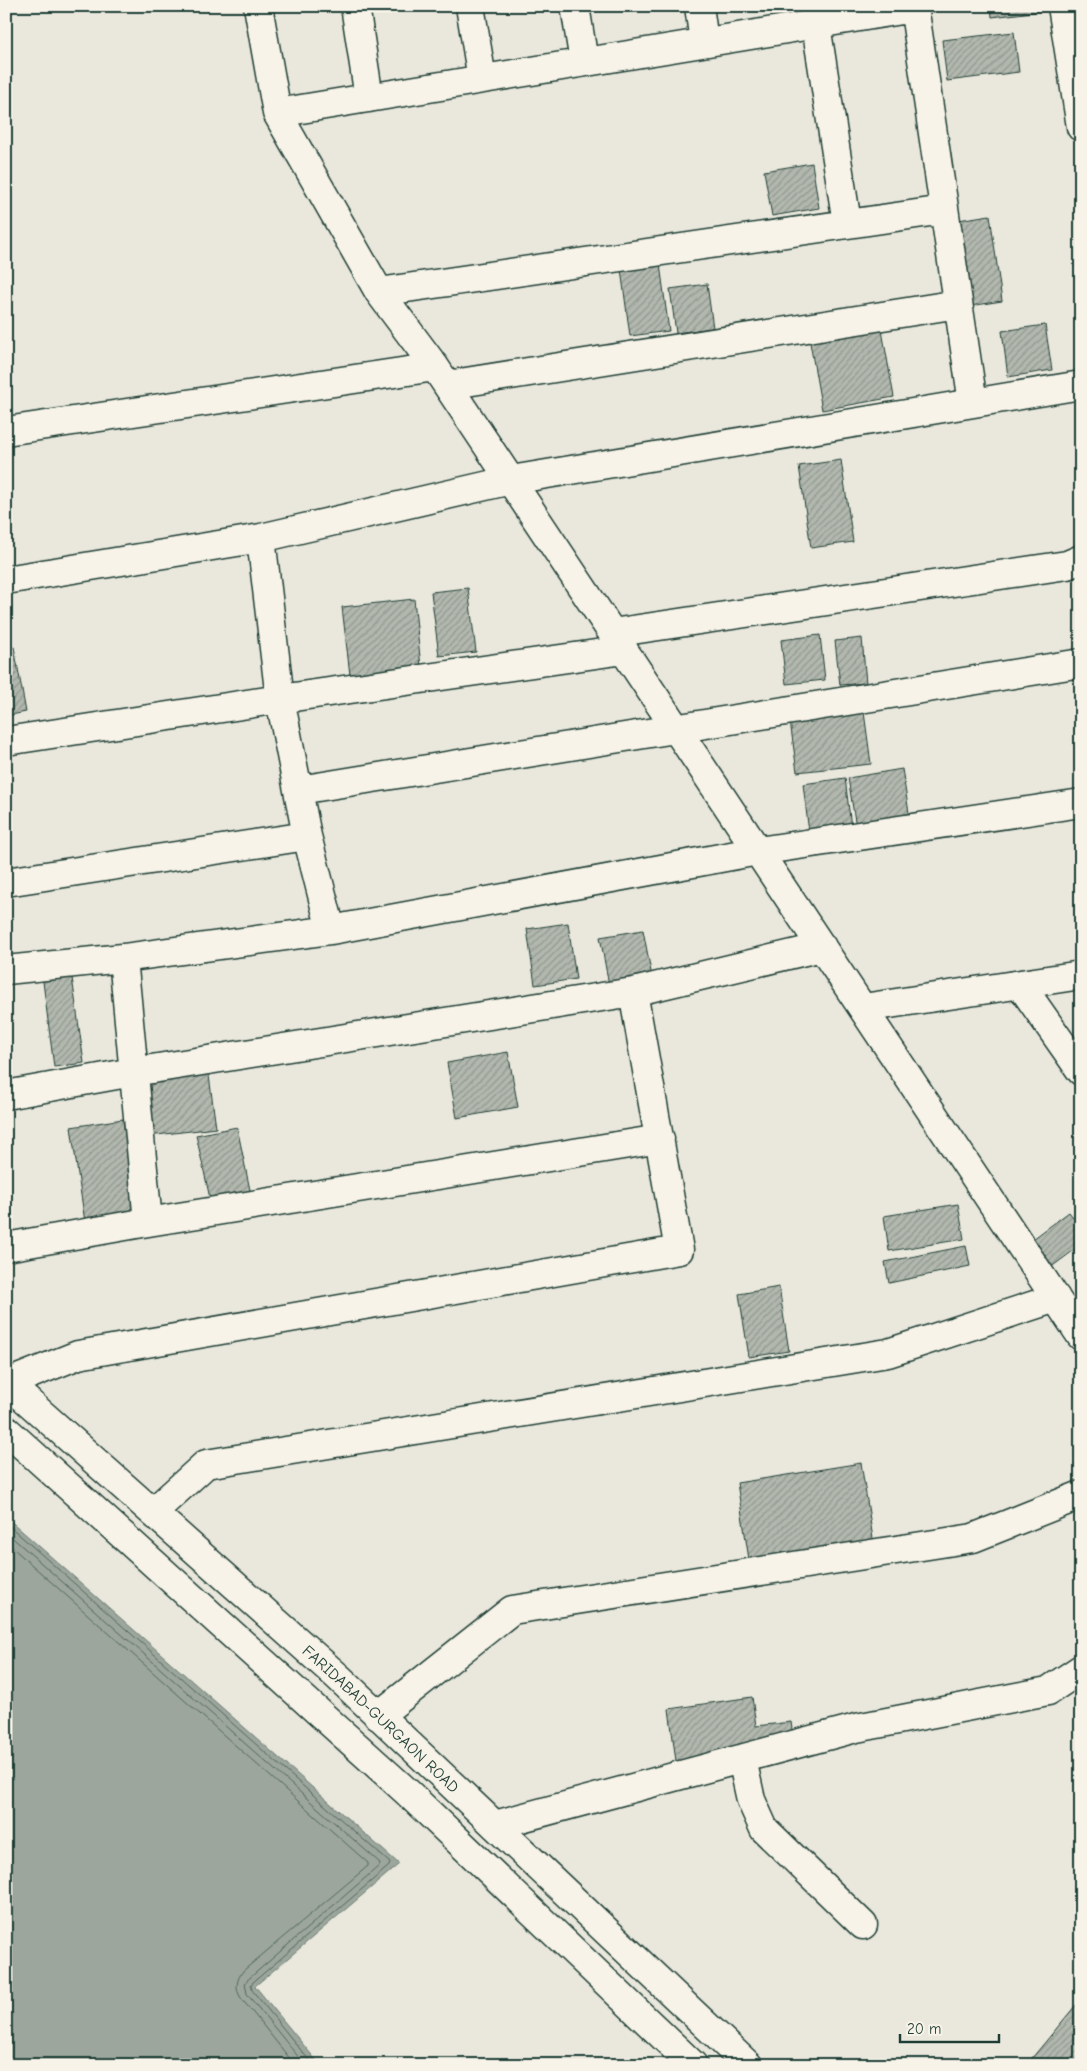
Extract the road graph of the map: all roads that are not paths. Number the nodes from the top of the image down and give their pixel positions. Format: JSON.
{"nodes":[{"id":1,"x":258,"y":6,"type":"edge"},
{"id":2,"x":355,"y":6,"type":"edge"},
{"id":3,"x":470,"y":6,"type":"edge"},
{"id":4,"x":575,"y":6,"type":"edge"},
{"id":5,"x":699,"y":6,"type":"edge"},
{"id":6,"x":1062,"y":6,"type":"edge"},
{"id":7,"x":914,"y":7,"type":"edge"},
{"id":8,"x":815,"y":15,"type":"edge"},
{"id":9,"x":704,"y":42,"type":"junction"},
{"id":10,"x":584,"y":62,"type":"junction"},
{"id":11,"x":482,"y":79,"type":"junction"},
{"id":12,"x":368,"y":98,"type":"junction"},
{"id":13,"x":277,"y":113,"type":"junction"},
{"id":14,"x":1081,"y":127,"type":"edge"},
{"id":15,"x":944,"y":210,"type":"junction"},
{"id":16,"x":847,"y":223,"type":"junction"},
{"id":17,"x":379,"y":292,"type":"junction"},
{"id":18,"x":958,"y":304,"type":"junction"},
{"id":19,"x":441,"y":376,"type":"junction"},
{"id":20,"x":1081,"y":385,"type":"edge"},
{"id":21,"x":973,"y":403,"type":"junction"},
{"id":22,"x":6,"y":431,"type":"edge"},
{"id":23,"x":511,"y":480,"type":"junction"},
{"id":24,"x":261,"y":538,"type":"junction"},
{"id":25,"x":1081,"y":559,"type":"edge"},
{"id":26,"x":6,"y":580,"type":"edge"},
{"id":27,"x":618,"y":642,"type":"junction"},
{"id":28,"x":1081,"y":663,"type":"edge"},
{"id":29,"x":280,"y":699,"type":"junction"},
{"id":30,"x":676,"y":729,"type":"junction"},
{"id":31,"x":6,"y":741,"type":"edge"},
{"id":32,"x":299,"y":790,"type":"junction"},
{"id":33,"x":1081,"y":802,"type":"edge"},
{"id":34,"x":307,"y":836,"type":"junction"},
{"id":35,"x":758,"y":852,"type":"junction"},
{"id":36,"x":6,"y":882,"type":"edge"},
{"id":37,"x":331,"y":930,"type":"junction"},
{"id":38,"x":822,"y":948,"type":"junction"},
{"id":39,"x":123,"y":958,"type":"junction"},
{"id":40,"x":6,"y":970,"type":"edge"},
{"id":41,"x":1081,"y":975,"type":"edge"},
{"id":42,"x":1020,"y":984,"type":"junction"},
{"id":43,"x":633,"y":992,"type":"junction"},
{"id":44,"x":863,"y":1008,"type":"junction"},
{"id":45,"x":133,"y":1072,"type":"junction"},
{"id":46,"x":1081,"y":1072,"type":"edge"},
{"id":47,"x":6,"y":1095,"type":"edge"},
{"id":48,"x":660,"y":1139,"type":"junction"},
{"id":49,"x":148,"y":1222,"type":"junction"},
{"id":50,"x":6,"y":1247,"type":"edge"},
{"id":51,"x":1056,"y":1298,"type":"junction"},
{"id":52,"x":1081,"y":1336,"type":"edge"},
{"id":53,"x":7,"y":1382,"type":"edge"},
{"id":54,"x":6,"y":1430,"type":"edge"},
{"id":55,"x":1081,"y":1495,"type":"edge"},
{"id":56,"x":153,"y":1512,"type":"junction"},
{"id":57,"x":1081,"y":1668,"type":"edge"},
{"id":58,"x":378,"y":1716,"type":"junction"},
{"id":59,"x":742,"y":1759,"type":"junction"},
{"id":60,"x":495,"y":1825,"type":"junction"},
{"id":61,"x":862,"y":1925,"type":"dead end"},
{"id":62,"x":693,"y":2065,"type":"edge"},
{"id":63,"x":748,"y":2065,"type":"edge"}],
"edges":[{"from":1,"to":13,"type":"street"},
{"from":2,"to":12,"type":"street"},
{"from":3,"to":11,"type":"street"},
{"from":4,"to":10,"type":"street"},
{"from":5,"to":9,"type":"street"},
{"from":6,"to":14,"type":"street"},
{"from":7,"to":8,"type":"street"},
{"from":7,"to":15,"type":"street"},
{"from":8,"to":9,"type":"street"},
{"from":8,"to":16,"type":"street"},
{"from":9,"to":10,"type":"street"},
{"from":10,"to":11,"type":"street"},
{"from":11,"to":12,"type":"street"},
{"from":12,"to":13,"type":"street"},
{"from":13,"to":17,"type":"street"},
{"from":15,"to":16,"type":"street"},
{"from":15,"to":18,"type":"street"},
{"from":16,"to":17,"type":"street"},
{"from":17,"to":19,"type":"street"},
{"from":18,"to":19,"type":"street"},
{"from":18,"to":21,"type":"street"},
{"from":19,"to":22,"type":"street"},
{"from":19,"to":23,"type":"street"},
{"from":20,"to":21,"type":"street"},
{"from":21,"to":23,"type":"street"},
{"from":23,"to":24,"type":"street"},
{"from":23,"to":27,"type":"street"},
{"from":24,"to":26,"type":"street"},
{"from":24,"to":29,"type":"street"},
{"from":25,"to":27,"type":"street"},
{"from":27,"to":29,"type":"street"},
{"from":27,"to":30,"type":"street"},
{"from":28,"to":30,"type":"street"},
{"from":29,"to":31,"type":"street"},
{"from":29,"to":32,"type":"street"},
{"from":30,"to":32,"type":"street"},
{"from":30,"to":35,"type":"street"},
{"from":32,"to":34,"type":"street"},
{"from":33,"to":35,"type":"street"},
{"from":34,"to":36,"type":"street"},
{"from":34,"to":37,"type":"street"},
{"from":35,"to":37,"type":"street"},
{"from":35,"to":38,"type":"street"},
{"from":37,"to":39,"type":"street"},
{"from":38,"to":43,"type":"street"},
{"from":38,"to":44,"type":"street"},
{"from":39,"to":40,"type":"street"},
{"from":39,"to":45,"type":"street"},
{"from":41,"to":42,"type":"street"},
{"from":42,"to":44,"type":"street"},
{"from":42,"to":46,"type":"street"},
{"from":43,"to":45,"type":"street"},
{"from":43,"to":48,"type":"street"},
{"from":44,"to":51,"type":"street"},
{"from":45,"to":47,"type":"street"},
{"from":45,"to":49,"type":"street"},
{"from":48,"to":49,"type":"street"},
{"from":48,"to":53,"type":"street"},
{"from":49,"to":50,"type":"street"},
{"from":51,"to":52,"type":"street"},
{"from":51,"to":56,"type":"street"},
{"from":53,"to":56,"type":"street","name":"FARIDABAD-GURGAON ROAD"},
{"from":54,"to":62,"type":"street"},
{"from":55,"to":58,"type":"street"},
{"from":56,"to":58,"type":"street","name":"FARIDABAD-GURGAON ROAD"},
{"from":57,"to":59,"type":"street"},
{"from":58,"to":60,"type":"street","name":"FARIDABAD-GURGAON ROAD"},
{"from":59,"to":60,"type":"street"},
{"from":59,"to":61,"type":"street"},
{"from":60,"to":63,"type":"street","name":"FARIDABAD-GURGAON ROAD"}]}
